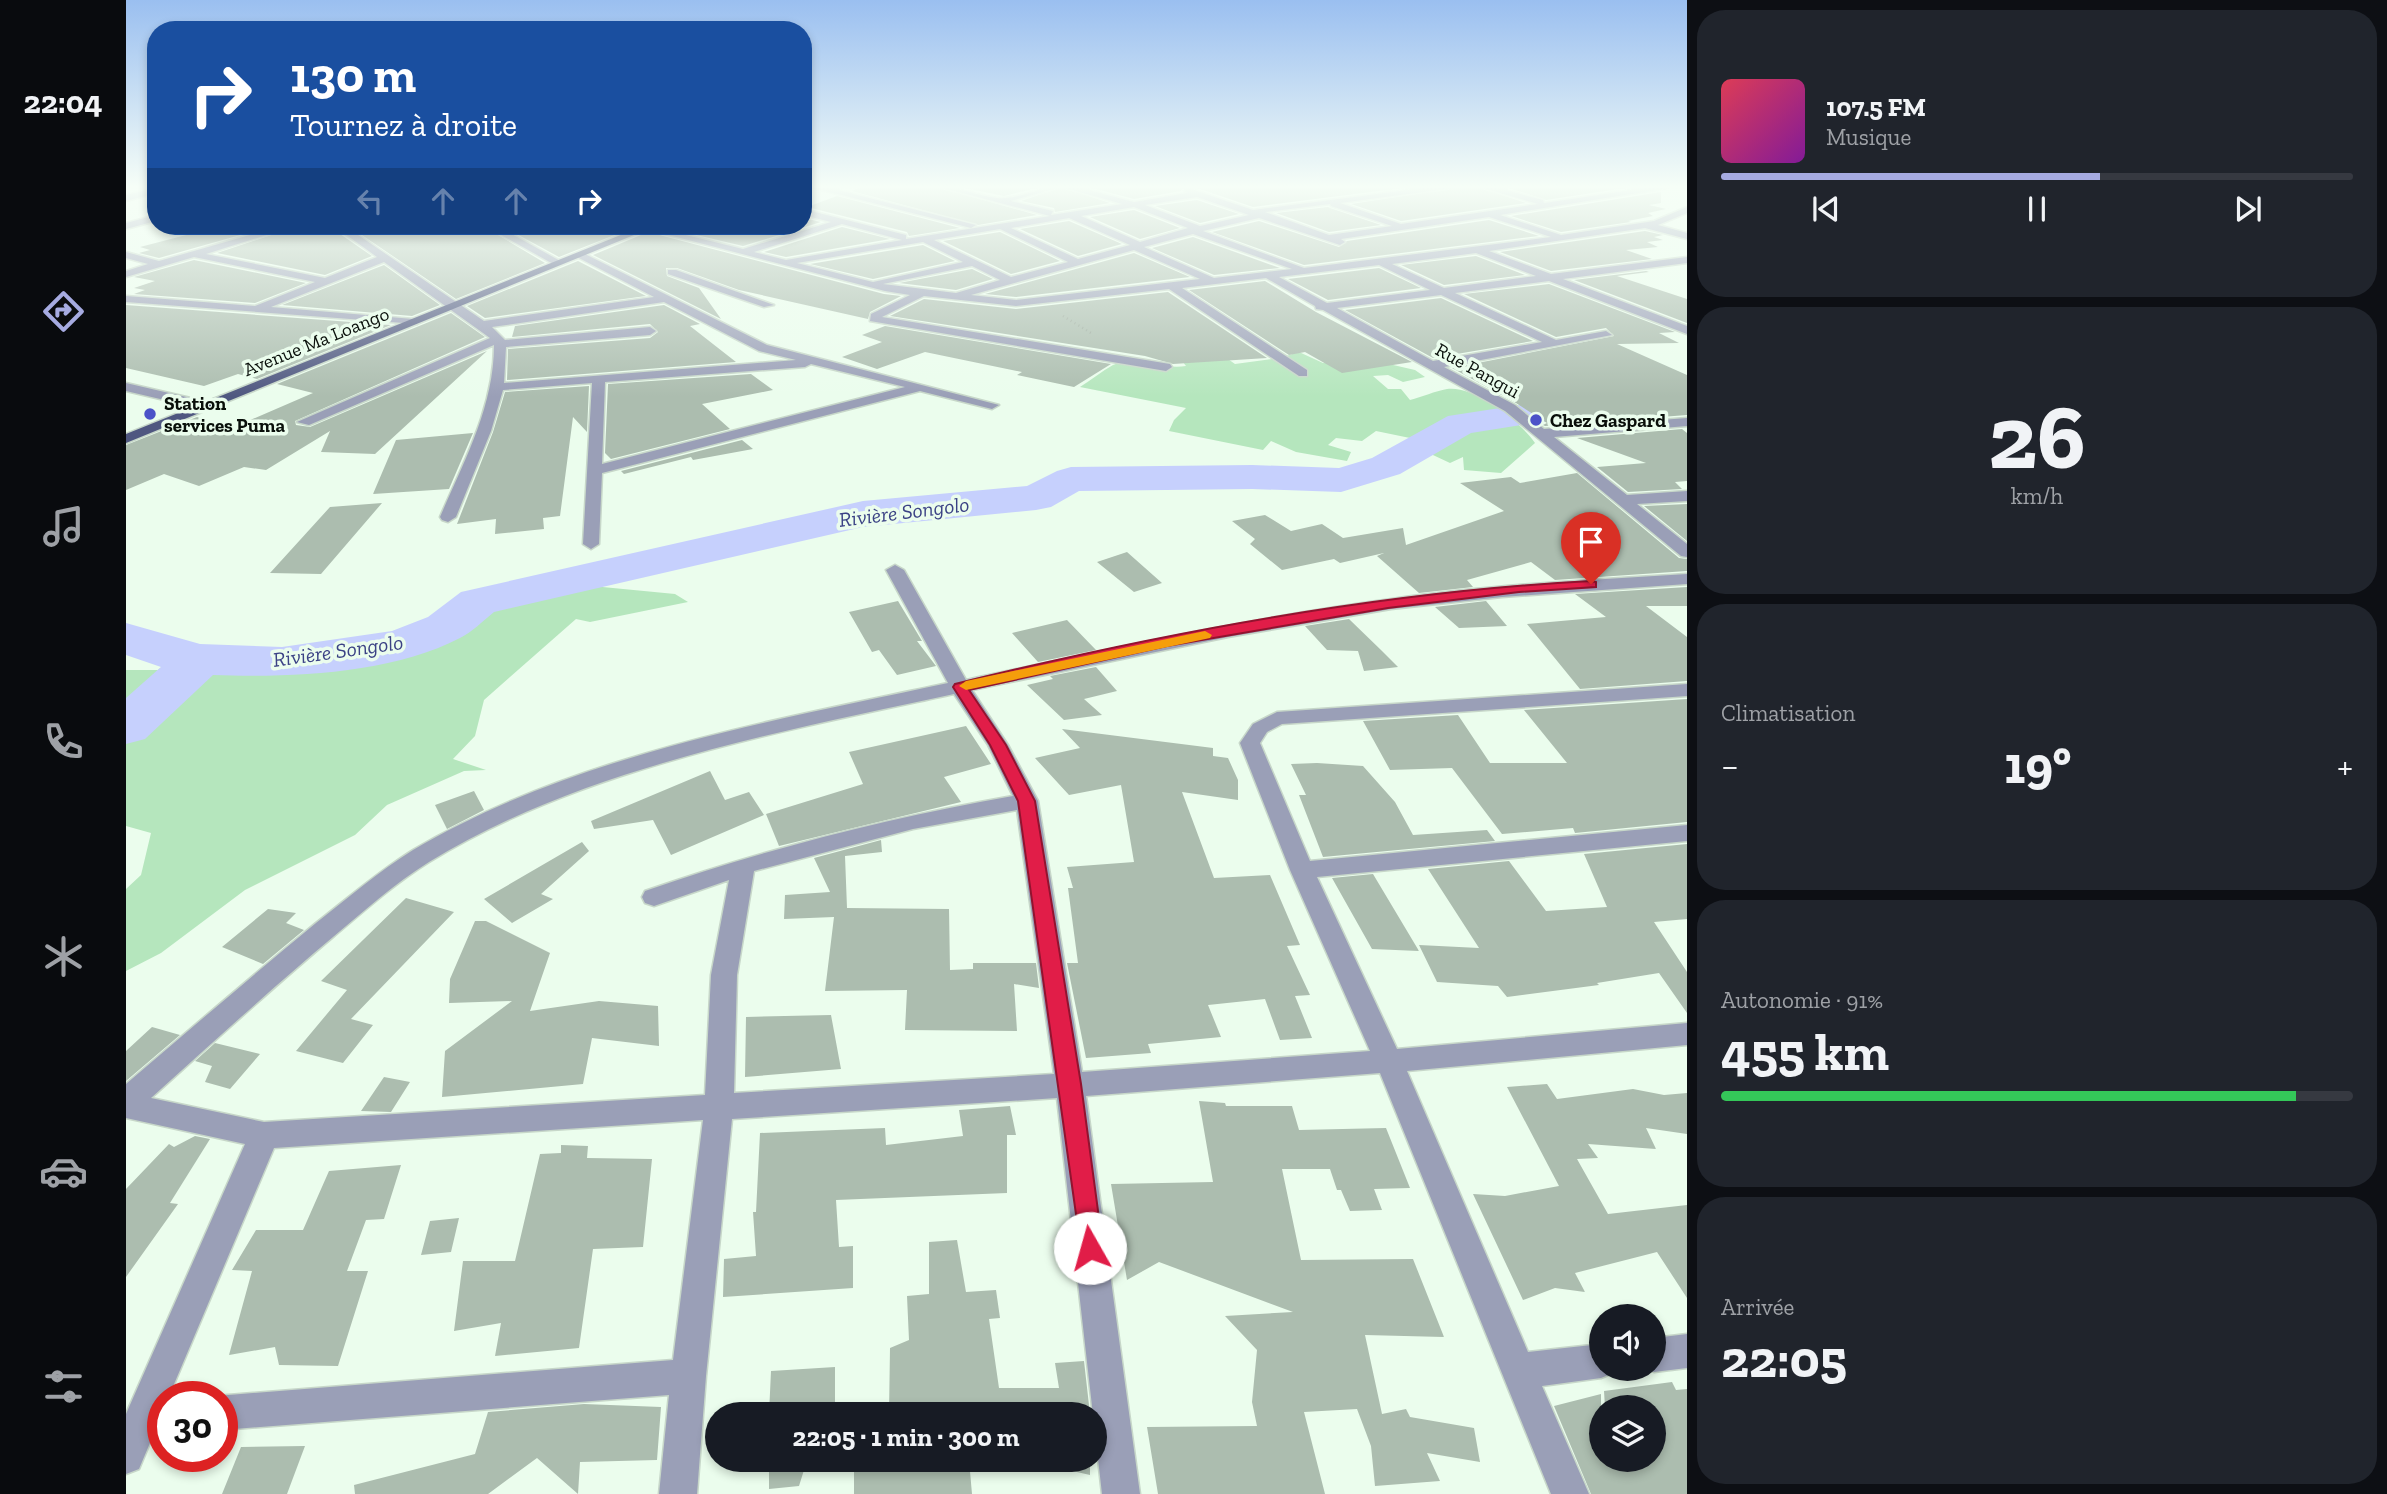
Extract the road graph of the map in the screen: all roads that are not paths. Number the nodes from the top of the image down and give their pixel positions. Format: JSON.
{"nodes":[{"id":1,"x":137,"y":258,"type":"edge"},
{"id":2,"x":182,"y":258,"type":"edge"},
{"id":3,"x":212,"y":258,"type":"edge"},
{"id":4,"x":384,"y":258,"type":"joint"},
{"id":5,"x":549,"y":258,"type":"edge"},
{"id":6,"x":574,"y":258,"type":"edge"},
{"id":7,"x":589,"y":258,"type":"edge"},
{"id":8,"x":770,"y":258,"type":"edge"},
{"id":9,"x":809,"y":258,"type":"edge"},
{"id":10,"x":960,"y":258,"type":"edge"},
{"id":11,"x":1068,"y":258,"type":"edge"},
{"id":12,"x":1093,"y":258,"type":"edge"},
{"id":13,"x":1162,"y":258,"type":"edge"},
{"id":14,"x":1269,"y":258,"type":"edge"},
{"id":15,"x":1383,"y":258,"type":"edge"},
{"id":16,"x":1415,"y":258,"type":"edge"},
{"id":17,"x":1498,"y":258,"type":"edge"},
{"id":18,"x":1687,"y":260,"type":"edge"},
{"id":19,"x":1378,"y":261,"type":"junction"},
{"id":20,"x":1392,"y":261,"type":"junction"},
{"id":21,"x":784,"y":262,"type":"junction"},
{"id":22,"x":1077,"y":262,"type":"junction"},
{"id":23,"x":559,"y":263,"type":"junction"},
{"id":24,"x":972,"y":263,"type":"junction"},
{"id":25,"x":161,"y":264,"type":"junction"},
{"id":26,"x":697,"y":265,"type":"dead end"},
{"id":27,"x":1302,"y":270,"type":"junction"},
{"id":28,"x":1266,"y":274,"type":"junction"},
{"id":29,"x":126,"y":275,"type":"edge"},
{"id":30,"x":1550,"y":277,"type":"junction"},
{"id":31,"x":326,"y":281,"type":"junction"},
{"id":32,"x":1011,"y":281,"type":"junction"},
{"id":33,"x":1212,"y":281,"type":"junction"},
{"id":34,"x":869,"y":284,"type":"junction"},
{"id":35,"x":1172,"y":286,"type":"junction"},
{"id":36,"x":1443,"y":291,"type":"junction"},
{"id":37,"x":920,"y":294,"type":"junction"},
{"id":38,"x":948,"y":297,"type":"junction"},
{"id":39,"x":669,"y":298,"type":"junction"},
{"id":40,"x":126,"y":299,"type":"edge"},
{"id":41,"x":768,"y":305,"type":"dead end"},
{"id":42,"x":453,"y":306,"type":"junction"},
{"id":43,"x":1320,"y":307,"type":"junction"},
{"id":44,"x":253,"y":311,"type":"junction"},
{"id":45,"x":413,"y":322,"type":"junction"},
{"id":46,"x":482,"y":325,"type":"junction"},
{"id":47,"x":1687,"y":330,"type":"edge"},
{"id":48,"x":650,"y":331,"type":"dead end"},
{"id":49,"x":1606,"y":335,"type":"dead end"},
{"id":50,"x":499,"y":341,"type":"junction"},
{"id":51,"x":1555,"y":344,"type":"junction"},
{"id":52,"x":816,"y":362,"type":"junction"},
{"id":53,"x":1432,"y":365,"type":"junction"},
{"id":54,"x":1166,"y":367,"type":"dead end"},
{"id":55,"x":1303,"y":373,"type":"dead end"},
{"id":56,"x":599,"y":379,"type":"junction"},
{"id":57,"x":126,"y":387,"type":"edge"},
{"id":58,"x":497,"y":387,"type":"junction"},
{"id":59,"x":920,"y":387,"type":"junction"},
{"id":60,"x":992,"y":405,"type":"dead end"},
{"id":61,"x":207,"y":406,"type":"junction"},
{"id":62,"x":304,"y":422,"type":"dead end"},
{"id":63,"x":1687,"y":422,"type":"edge"},
{"id":64,"x":1545,"y":433,"type":"junction"},
{"id":65,"x":126,"y":439,"type":"edge"},
{"id":66,"x":593,"y":471,"type":"junction"},
{"id":67,"x":1687,"y":496,"type":"edge"},
{"id":68,"x":1625,"y":500,"type":"junction"},
{"id":69,"x":448,"y":517,"type":"dead end"},
{"id":70,"x":591,"y":544,"type":"dead end"},
{"id":71,"x":1687,"y":552,"type":"edge"},
{"id":72,"x":895,"y":570,"type":"dead end"},
{"id":73,"x":1687,"y":579,"type":"edge"},
{"id":74,"x":960,"y":687,"type":"junction"},
{"id":75,"x":1687,"y":690,"type":"edge"},
{"id":76,"x":1027,"y":801,"type":"junction"},
{"id":77,"x":1687,"y":833,"type":"edge"},
{"id":78,"x":744,"y":866,"type":"junction"},
{"id":79,"x":1302,"y":870,"type":"junction"},
{"id":80,"x":654,"y":897,"type":"dead end"},
{"id":81,"x":1687,"y":1034,"type":"edge"},
{"id":82,"x":1389,"y":1061,"type":"junction"},
{"id":83,"x":1070,"y":1084,"type":"junction"},
{"id":84,"x":126,"y":1104,"type":"edge"},
{"id":85,"x":719,"y":1108,"type":"junction"},
{"id":86,"x":264,"y":1135,"type":"junction"},
{"id":87,"x":1687,"y":1351,"type":"edge"},
{"id":88,"x":1666,"y":1354,"type":"edge"},
{"id":89,"x":1589,"y":1362,"type":"edge"},
{"id":90,"x":1519,"y":1371,"type":"junction"},
{"id":91,"x":688,"y":1376,"type":"junction"},
{"id":92,"x":166,"y":1381,"type":"edge"},
{"id":93,"x":238,"y":1411,"type":"edge"},
{"id":94,"x":147,"y":1424,"type":"edge"},
{"id":95,"x":126,"y":1456,"type":"edge"},
{"id":96,"x":678,"y":1494,"type":"edge"},
{"id":97,"x":1121,"y":1494,"type":"edge"},
{"id":98,"x":1570,"y":1494,"type":"edge"}],
"edges":[{"from":1,"to":25,"type":"street"},
{"from":2,"to":25,"type":"street"},
{"from":3,"to":31,"type":"street"},
{"from":4,"to":31,"type":"street"},
{"from":4,"to":42,"type":"street"},
{"from":5,"to":23,"type":"street"},
{"from":6,"to":23,"type":"main road","name":"Avenue Ma Loango"},
{"from":7,"to":39,"type":"street"},
{"from":8,"to":21,"type":"street"},
{"from":9,"to":21,"type":"street"},
{"from":10,"to":24,"type":"street"},
{"from":11,"to":22,"type":"street"},
{"from":12,"to":22,"type":"street"},
{"from":13,"to":33,"type":"street"},
{"from":14,"to":27,"type":"street"},
{"from":15,"to":20,"type":"street"},
{"from":16,"to":20,"type":"street"},
{"from":17,"to":30,"type":"street"},
{"from":18,"to":30,"type":"street"},
{"from":19,"to":20,"type":"street"},
{"from":19,"to":27,"type":"street"},
{"from":19,"to":36,"type":"street"},
{"from":21,"to":34,"type":"street"},
{"from":22,"to":32,"type":"street"},
{"from":23,"to":42,"type":"main road","name":"Avenue Ma Loango"},
{"from":24,"to":32,"type":"street"},
{"from":24,"to":34,"type":"street"},
{"from":25,"to":29,"type":"street"},
{"from":26,"to":41,"type":"street"},
{"from":27,"to":28,"type":"street"},
{"from":28,"to":33,"type":"street"},
{"from":28,"to":43,"type":"street","name":"Rue Pangui"},
{"from":30,"to":36,"type":"street"},
{"from":30,"to":47,"type":"street"},
{"from":31,"to":44,"type":"street"},
{"from":32,"to":38,"type":"street"},
{"from":33,"to":35,"type":"street"},
{"from":34,"to":37,"type":"street"},
{"from":35,"to":38,"type":"street"},
{"from":35,"to":55,"type":"street"},
{"from":36,"to":43,"type":"street"},
{"from":36,"to":51,"type":"street"},
{"from":37,"to":38,"type":"street"},
{"from":37,"to":54,"type":"street"},
{"from":39,"to":46,"type":"street"},
{"from":39,"to":52,"type":"street"},
{"from":40,"to":44,"type":"street"},
{"from":42,"to":45,"type":"main road","name":"Avenue Ma Loango"},
{"from":42,"to":46,"type":"street"},
{"from":43,"to":53,"type":"street","name":"Rue Pangui"},
{"from":44,"to":45,"type":"street"},
{"from":45,"to":61,"type":"main road","name":"Avenue Ma Loango"},
{"from":46,"to":50,"type":"street"},
{"from":48,"to":50,"type":"street"},
{"from":49,"to":51,"type":"street"},
{"from":50,"to":58,"type":"street"},
{"from":50,"to":62,"type":"street"},
{"from":51,"to":53,"type":"street"},
{"from":52,"to":56,"type":"street"},
{"from":52,"to":59,"type":"street"},
{"from":53,"to":64,"type":"street","name":"Rue Pangui"},
{"from":56,"to":58,"type":"street"},
{"from":56,"to":66,"type":"street"},
{"from":57,"to":61,"type":"street"},
{"from":58,"to":69,"type":"street"},
{"from":59,"to":60,"type":"street"},
{"from":59,"to":66,"type":"street"},
{"from":61,"to":65,"type":"main road","name":"Avenue Ma Loango"},
{"from":63,"to":64,"type":"street"},
{"from":64,"to":68,"type":"street","name":"Rue Pangui"},
{"from":66,"to":70,"type":"street"},
{"from":67,"to":68,"type":"street"},
{"from":68,"to":71,"type":"street","name":"Rue Pangui"},
{"from":72,"to":74,"type":"street"},
{"from":73,"to":74,"type":"street"},
{"from":74,"to":76,"type":"street"},
{"from":74,"to":84,"type":"street"},
{"from":75,"to":79,"type":"street"},
{"from":76,"to":78,"type":"street"},
{"from":76,"to":83,"type":"street"},
{"from":77,"to":79,"type":"street"},
{"from":78,"to":80,"type":"street"},
{"from":78,"to":85,"type":"street"},
{"from":79,"to":82,"type":"street"},
{"from":81,"to":82,"type":"street"},
{"from":82,"to":83,"type":"street"},
{"from":82,"to":90,"type":"street"},
{"from":83,"to":85,"type":"street"},
{"from":83,"to":97,"type":"street"},
{"from":84,"to":86,"type":"street"},
{"from":85,"to":86,"type":"street"},
{"from":85,"to":91,"type":"street"},
{"from":86,"to":92,"type":"street"},
{"from":87,"to":88,"type":"street"},
{"from":89,"to":90,"type":"street"},
{"from":90,"to":98,"type":"street"},
{"from":91,"to":93,"type":"street"},
{"from":91,"to":96,"type":"street"},
{"from":94,"to":95,"type":"street"}]}
